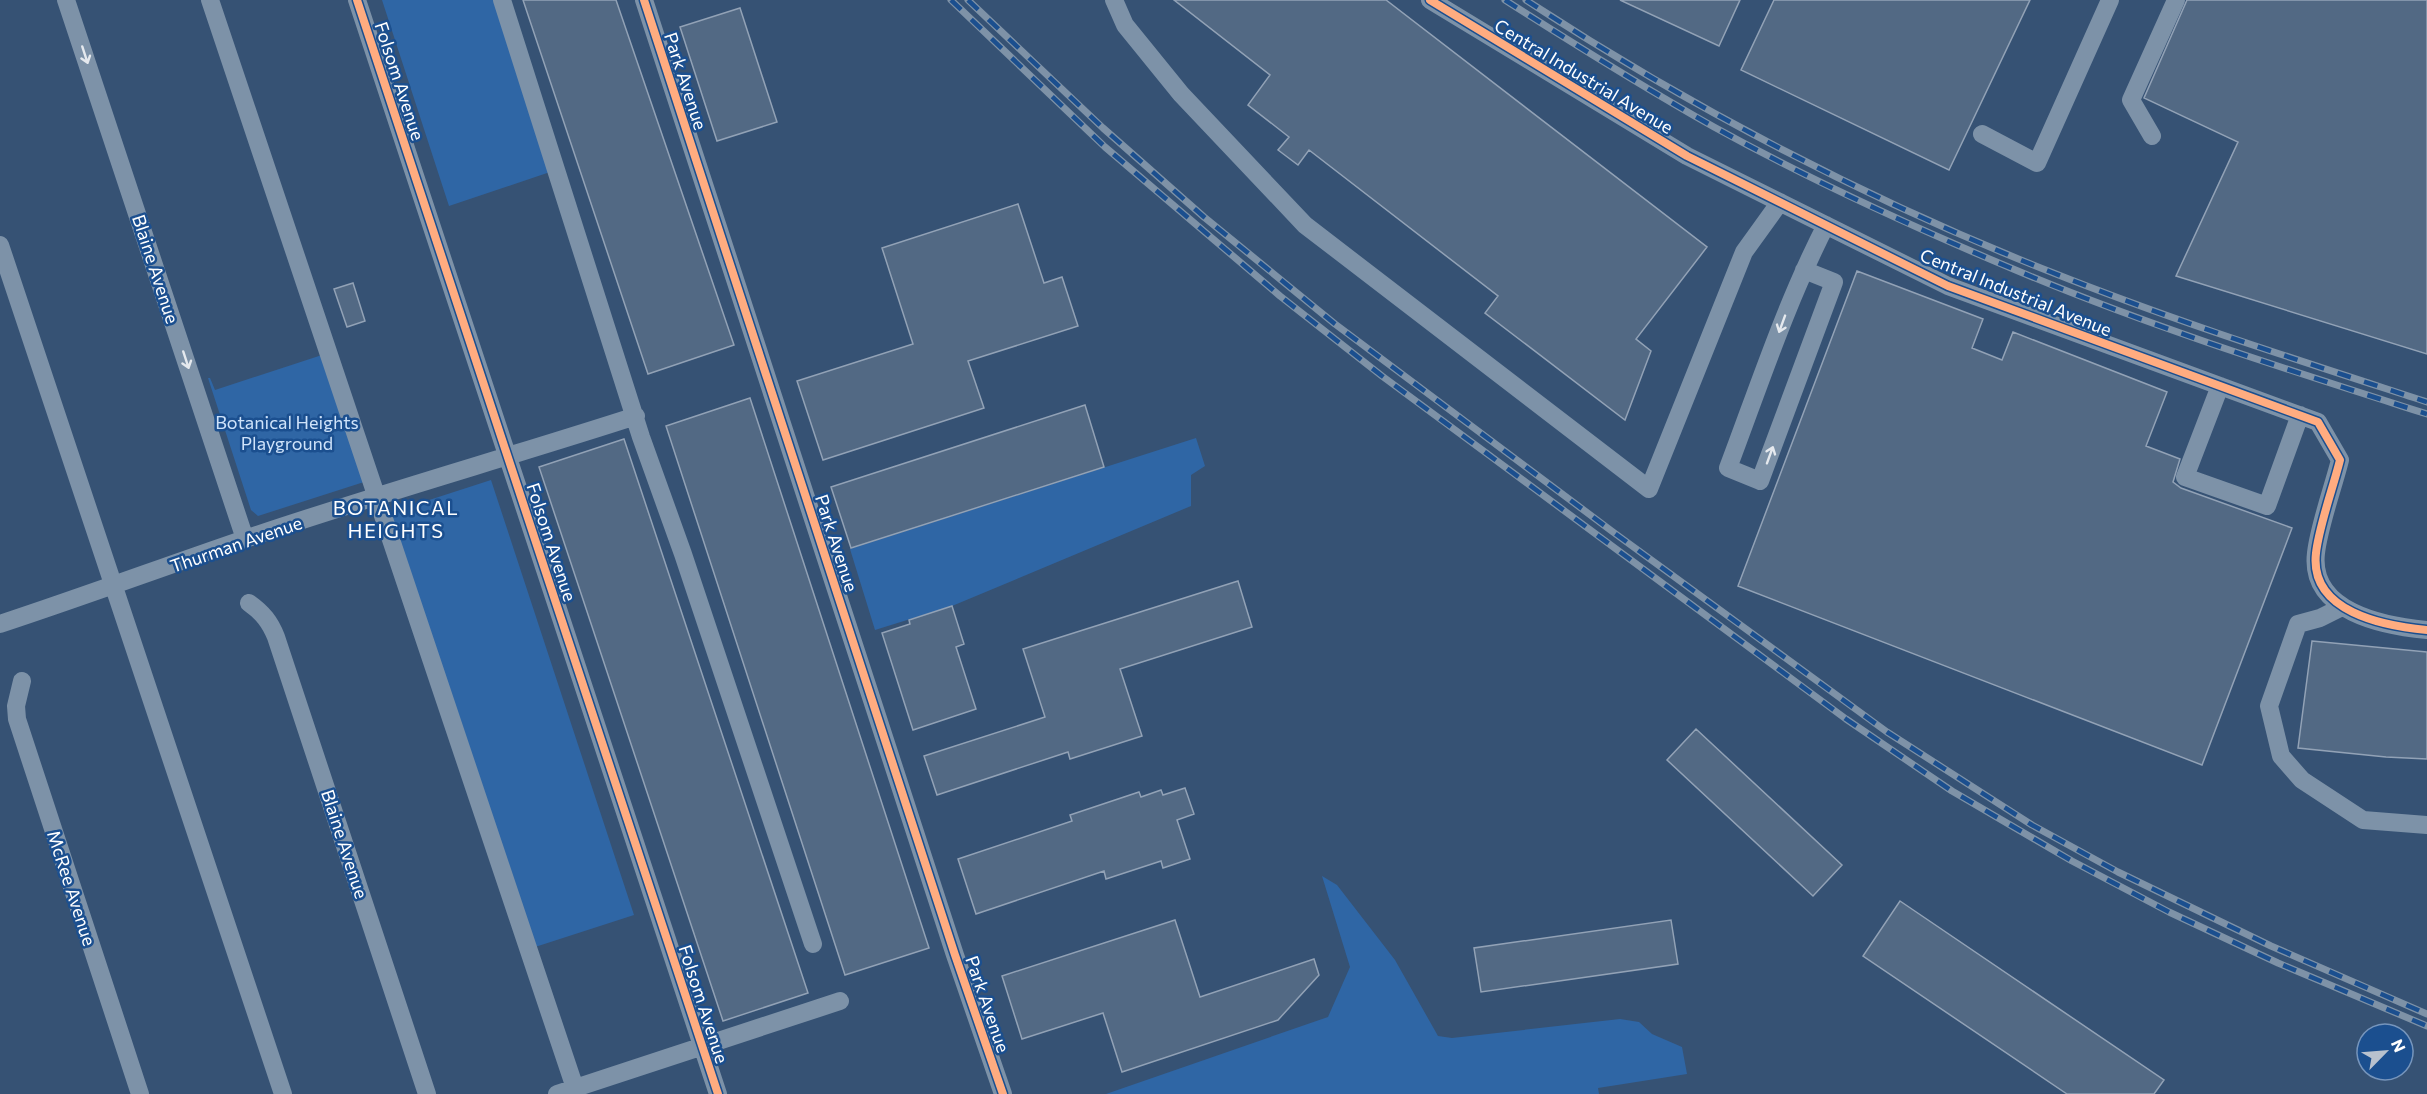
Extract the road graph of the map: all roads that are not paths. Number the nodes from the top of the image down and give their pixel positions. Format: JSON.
{"nodes":[{"id":1,"x":66,"y":0,"type":"edge"},
{"id":2,"x":210,"y":0,"type":"edge"},
{"id":3,"x":357,"y":0,"type":"edge"},
{"id":4,"x":502,"y":0,"type":"edge"},
{"id":5,"x":644,"y":0,"type":"edge"},
{"id":6,"x":1114,"y":0,"type":"edge"},
{"id":7,"x":1430,"y":0,"type":"edge"},
{"id":8,"x":2110,"y":0,"type":"edge"},
{"id":9,"x":2176,"y":0,"type":"edge"},
{"id":10,"x":1982,"y":134,"type":"dead end"},
{"id":11,"x":2152,"y":136,"type":"dead end"},
{"id":12,"x":1780,"y":202,"type":"junction"},
{"id":13,"x":1826,"y":225,"type":"junction"},
{"id":14,"x":0,"y":245,"type":"edge"},
{"id":15,"x":1804,"y":270,"type":"junction"},
{"id":16,"x":2220,"y":386,"type":"junction"},
{"id":17,"x":636,"y":416,"type":"junction"},
{"id":18,"x":2300,"y":416,"type":"junction"},
{"id":19,"x":507,"y":454,"type":"junction"},
{"id":20,"x":376,"y":497,"type":"junction"},
{"id":21,"x":246,"y":539,"type":"junction"},
{"id":22,"x":115,"y":586,"type":"junction"},
{"id":23,"x":249,"y":603,"type":"dead end"},
{"id":24,"x":2342,"y":607,"type":"junction"},
{"id":25,"x":0,"y":624,"type":"edge"},
{"id":26,"x":2427,"y":630,"type":"edge"},
{"id":27,"x":22,"y":681,"type":"dead end"},
{"id":28,"x":2427,"y":825,"type":"edge"},
{"id":29,"x":813,"y":944,"type":"dead end"},
{"id":30,"x":840,"y":1001,"type":"dead end"},
{"id":31,"x":702,"y":1047,"type":"junction"},
{"id":32,"x":576,"y":1091,"type":"edge"},
{"id":33,"x":140,"y":1094,"type":"edge"},
{"id":34,"x":283,"y":1094,"type":"edge"},
{"id":35,"x":427,"y":1094,"type":"edge"},
{"id":36,"x":557,"y":1094,"type":"edge"},
{"id":37,"x":718,"y":1094,"type":"edge"},
{"id":38,"x":1003,"y":1094,"type":"edge"}],
"edges":[{"from":1,"to":21,"type":"street","name":"Blaine Avenue","one_way":true},
{"from":2,"to":20,"type":"street"},
{"from":3,"to":19,"type":"street","name":"Folsom Avenue"},
{"from":4,"to":17,"type":"street"},
{"from":5,"to":38,"type":"street","name":"Park Avenue"},
{"from":6,"to":12,"type":"street"},
{"from":7,"to":12,"type":"street","name":"Central Industrial Avenue"},
{"from":8,"to":10,"type":"street"},
{"from":9,"to":11,"type":"street"},
{"from":12,"to":13,"type":"street","name":"Central Industrial Avenue"},
{"from":13,"to":15,"type":"street"},
{"from":13,"to":16,"type":"street","name":"Central Industrial Avenue"},
{"from":14,"to":22,"type":"street"},
{"from":15,"to":15,"type":"street","one_way":true},
{"from":16,"to":18,"type":"street","name":"Central Industrial Avenue"},
{"from":16,"to":18,"type":"street"},
{"from":17,"to":19,"type":"street","name":"Thurman Avenue"},
{"from":17,"to":29,"type":"street"},
{"from":18,"to":24,"type":"street","name":"Central Industrial Avenue"},
{"from":19,"to":20,"type":"street","name":"Thurman Avenue"},
{"from":19,"to":31,"type":"street","name":"Folsom Avenue"},
{"from":20,"to":21,"type":"street","name":"Thurman Avenue"},
{"from":20,"to":32,"type":"street"},
{"from":21,"to":22,"type":"street","name":"Thurman Avenue"},
{"from":22,"to":25,"type":"street","name":"Thurman Avenue"},
{"from":22,"to":34,"type":"street"},
{"from":23,"to":35,"type":"street","name":"Blaine Avenue"},
{"from":24,"to":26,"type":"street","name":"Central Industrial Avenue"},
{"from":24,"to":28,"type":"street"},
{"from":27,"to":33,"type":"street","name":"McRee Avenue"},
{"from":30,"to":31,"type":"street"},
{"from":31,"to":32,"type":"street"},
{"from":31,"to":37,"type":"street","name":"Folsom Avenue"},
{"from":32,"to":36,"type":"street"}]}
